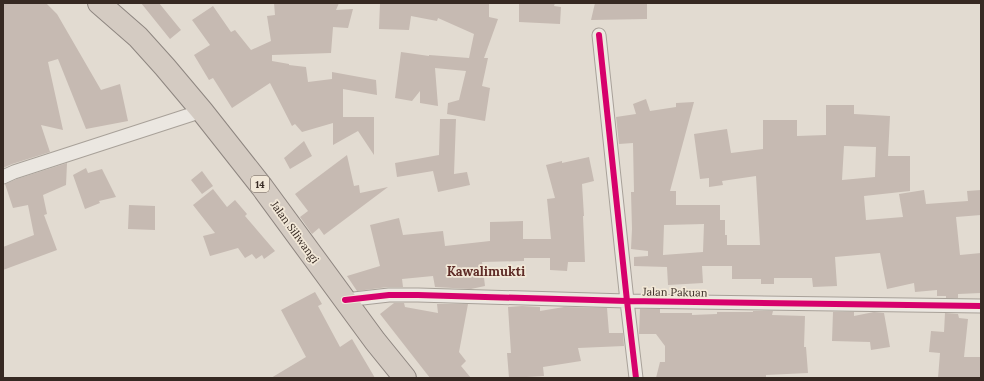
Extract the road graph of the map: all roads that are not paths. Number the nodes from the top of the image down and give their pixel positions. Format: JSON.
{"nodes":[{"id":1,"x":99,"y":3,"type":"edge"},
{"id":2,"x":599,"y":35,"type":"dead end"},
{"id":3,"x":202,"y":111,"type":"junction"},
{"id":4,"x":3,"y":177,"type":"edge"},
{"id":5,"x":344,"y":300,"type":"junction"},
{"id":6,"x":627,"y":301,"type":"junction"},
{"id":7,"x":981,"y":306,"type":"edge"},
{"id":8,"x":405,"y":378,"type":"edge"},
{"id":9,"x":636,"y":378,"type":"edge"}],
"edges":[{"from":1,"to":3,"type":"highway","name":"Jalan Siliwangi","number":"14"},
{"from":2,"to":6,"type":"street"},
{"from":3,"to":4,"type":"street"},
{"from":3,"to":5,"type":"highway","name":"Jalan Siliwangi","number":"14"},
{"from":5,"to":6,"type":"street","name":"Jalan Pakuan"},
{"from":5,"to":8,"type":"highway","name":"Jalan Siliwangi","number":"14"},
{"from":6,"to":7,"type":"street","name":"Jalan Pakuan"},
{"from":6,"to":9,"type":"street"}]}
